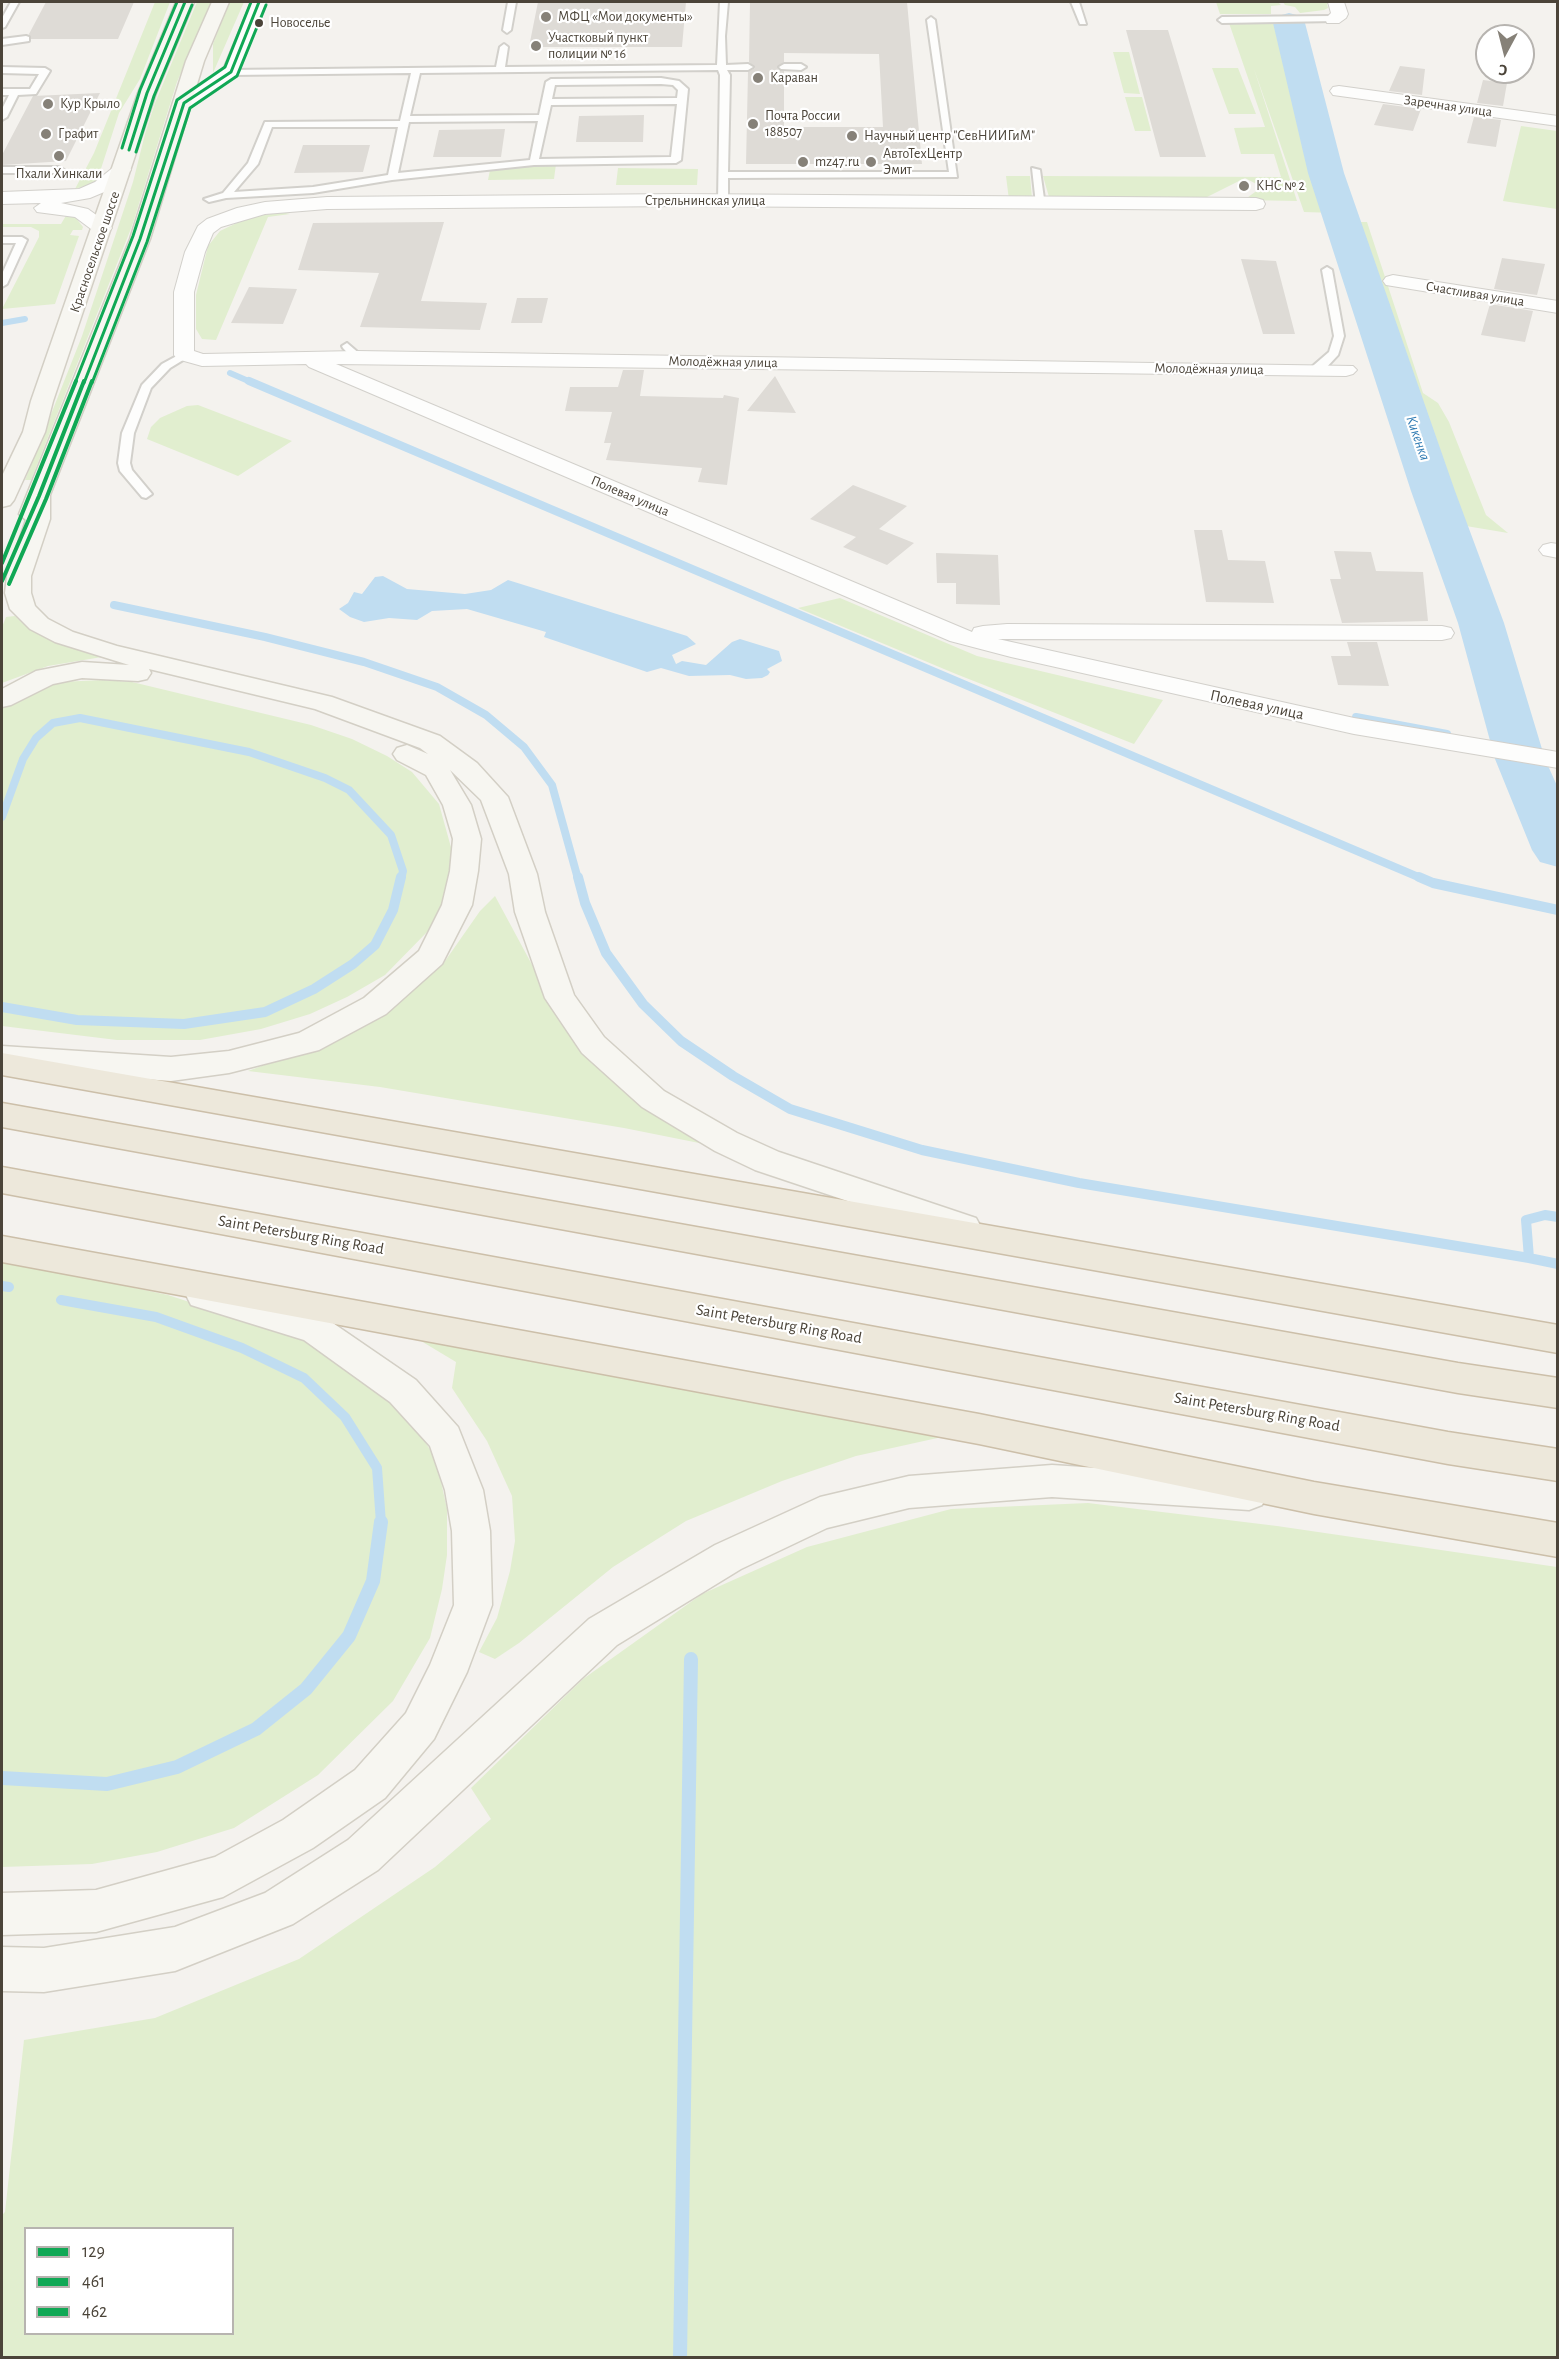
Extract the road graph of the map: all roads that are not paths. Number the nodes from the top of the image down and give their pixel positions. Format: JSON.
{"nodes":[{"id":1,"x":15,"y":2,"type":"edge"},
{"id":2,"x":185,"y":2,"type":"edge"},
{"id":3,"x":220,"y":2,"type":"edge"},
{"id":4,"x":259,"y":2,"type":"edge"},
{"id":5,"x":513,"y":2,"type":"edge"},
{"id":6,"x":724,"y":2,"type":"edge"},
{"id":7,"x":1075,"y":2,"type":"edge"},
{"id":8,"x":1333,"y":17,"type":"edge"},
{"id":9,"x":931,"y":20,"type":"dead end"},
{"id":10,"x":1222,"y":20,"type":"dead end"},
{"id":11,"x":1083,"y":22,"type":"dead end"},
{"id":12,"x":2,"y":25,"type":"edge"},
{"id":13,"x":507,"y":30,"type":"dead end"},
{"id":14,"x":26,"y":39,"type":"dead end"},
{"id":15,"x":2,"y":42,"type":"edge"},
{"id":16,"x":504,"y":46,"type":"dead end"},
{"id":17,"x":721,"y":67,"type":"junction"},
{"id":18,"x":748,"y":67,"type":"dead end"},
{"id":19,"x":784,"y":67,"type":"dead end"},
{"id":20,"x":801,"y":67,"type":"dead end"},
{"id":21,"x":416,"y":69,"type":"junction"},
{"id":22,"x":500,"y":69,"type":"junction"},
{"id":23,"x":2,"y":70,"type":"edge"},
{"id":24,"x":231,"y":72,"type":"junction"},
{"id":25,"x":1339,"y":91,"type":"dead end"},
{"id":26,"x":2,"y":92,"type":"edge"},
{"id":27,"x":15,"y":92,"type":"junction"},
{"id":28,"x":682,"y":101,"type":"junction"},
{"id":29,"x":546,"y":102,"type":"junction"},
{"id":30,"x":184,"y":103,"type":"junction"},
{"id":31,"x":2,"y":117,"type":"edge"},
{"id":32,"x":542,"y":118,"type":"junction"},
{"id":33,"x":1557,"y":121,"type":"edge"},
{"id":34,"x":405,"y":122,"type":"junction"},
{"id":35,"x":534,"y":162,"type":"junction"},
{"id":36,"x":2,"y":170,"type":"edge"},
{"id":37,"x":59,"y":170,"type":"dead end"},
{"id":38,"x":1035,"y":170,"type":"dead end"},
{"id":39,"x":123,"y":171,"type":"junction"},
{"id":40,"x":723,"y":175,"type":"junction"},
{"id":41,"x":392,"y":177,"type":"junction"},
{"id":42,"x":226,"y":195,"type":"junction"},
{"id":43,"x":2,"y":198,"type":"edge"},
{"id":44,"x":209,"y":200,"type":"dead end"},
{"id":45,"x":723,"y":201,"type":"junction"},
{"id":46,"x":1041,"y":204,"type":"junction"},
{"id":47,"x":1256,"y":204,"type":"dead end"},
{"id":48,"x":2,"y":208,"type":"edge"},
{"id":49,"x":102,"y":228,"type":"junction"},
{"id":50,"x":2,"y":240,"type":"edge"},
{"id":51,"x":1327,"y":270,"type":"dead end"},
{"id":52,"x":1393,"y":281,"type":"dead end"},
{"id":53,"x":2,"y":284,"type":"edge"},
{"id":54,"x":1557,"y":307,"type":"edge"},
{"id":55,"x":184,"y":355,"type":"junction"},
{"id":56,"x":302,"y":357,"type":"junction"},
{"id":57,"x":1313,"y":370,"type":"junction"},
{"id":58,"x":1346,"y":370,"type":"dead end"},
{"id":59,"x":42,"y":401,"type":"junction"},
{"id":60,"x":2,"y":474,"type":"edge"},
{"id":61,"x":146,"y":494,"type":"dead end"},
{"id":62,"x":39,"y":496,"type":"junction"},
{"id":63,"x":2,"y":500,"type":"edge"},
{"id":64,"x":2,"y":581,"type":"edge"},
{"id":65,"x":1442,"y":633,"type":"dead end"},
{"id":66,"x":959,"y":636,"type":"junction"},
{"id":67,"x":2,"y":699,"type":"edge"},
{"id":68,"x":1549,"y":756,"type":"edge"},
{"id":69,"x":2,"y":1057,"type":"edge"},
{"id":70,"x":2,"y":1064,"type":"edge"},
{"id":71,"x":2,"y":1114,"type":"edge"},
{"id":72,"x":2,"y":1180,"type":"edge"},
{"id":73,"x":1025,"y":1245,"type":"junction"},
{"id":74,"x":2,"y":1249,"type":"edge"},
{"id":75,"x":87,"y":1266,"type":"junction"},
{"id":76,"x":1557,"y":1339,"type":"edge"},
{"id":77,"x":1557,"y":1393,"type":"edge"},
{"id":78,"x":1557,"y":1465,"type":"edge"},
{"id":79,"x":1314,"y":1497,"type":"junction"},
{"id":80,"x":1557,"y":1540,"type":"edge"},
{"id":81,"x":2,"y":1914,"type":"edge"},
{"id":82,"x":2,"y":1969,"type":"edge"}],
"edges":[{"from":1,"to":12,"type":"lane"},
{"from":2,"to":39,"type":"main road","name":"Красносельское шоссе"},
{"from":3,"to":30,"type":"main road"},
{"from":4,"to":24,"type":"street"},
{"from":5,"to":13,"type":"lane"},
{"from":6,"to":17,"type":"lane"},
{"from":7,"to":11,"type":"lane"},
{"from":8,"to":10,"type":"lane"},
{"from":9,"to":40,"type":"lane"},
{"from":14,"to":15,"type":"lane"},
{"from":16,"to":22,"type":"lane"},
{"from":17,"to":18,"type":"lane"},
{"from":17,"to":22,"type":"lane"},
{"from":17,"to":40,"type":"lane"},
{"from":19,"to":20,"type":"lane"},
{"from":21,"to":22,"type":"lane"},
{"from":21,"to":24,"type":"lane"},
{"from":21,"to":34,"type":"lane"},
{"from":23,"to":27,"type":"lane"},
{"from":24,"to":30,"type":"street"},
{"from":25,"to":33,"type":"street","name":"Заречная улица"},
{"from":26,"to":27,"type":"lane"},
{"from":27,"to":31,"type":"lane"},
{"from":28,"to":29,"type":"lane"},
{"from":28,"to":29,"type":"lane"},
{"from":28,"to":35,"type":"lane"},
{"from":29,"to":32,"type":"lane"},
{"from":30,"to":62,"type":"main road"},
{"from":32,"to":34,"type":"lane"},
{"from":32,"to":35,"type":"lane"},
{"from":34,"to":41,"type":"lane"},
{"from":34,"to":42,"type":"lane"},
{"from":35,"to":41,"type":"lane"},
{"from":36,"to":37,"type":"lane"},
{"from":38,"to":46,"type":"lane"},
{"from":39,"to":43,"type":"street"},
{"from":39,"to":49,"type":"main road","name":"Красносельское шоссе"},
{"from":40,"to":45,"type":"lane"},
{"from":41,"to":42,"type":"lane"},
{"from":42,"to":44,"type":"lane"},
{"from":45,"to":46,"type":"street","name":"Стрельнинская улица"},
{"from":45,"to":55,"type":"street","name":"Стрельнинская улица"},
{"from":46,"to":47,"type":"street","name":"Стрельнинская улица"},
{"from":48,"to":49,"type":"street"},
{"from":49,"to":59,"type":"main road","name":"Красносельское шоссе"},
{"from":50,"to":53,"type":"lane"},
{"from":51,"to":57,"type":"lane"},
{"from":52,"to":54,"type":"street","name":"Счастливая улица"},
{"from":55,"to":56,"type":"street","name":"Молодёжная улица"},
{"from":55,"to":61,"type":"lane"},
{"from":56,"to":57,"type":"street","name":"Молодёжная улица"},
{"from":56,"to":66,"type":"street","name":"Полевая улица"},
{"from":57,"to":58,"type":"street","name":"Молодёжная улица"},
{"from":59,"to":60,"type":"main road"},
{"from":59,"to":63,"type":"main road","name":"Красносельское шоссе"},
{"from":62,"to":64,"type":"main road"},
{"from":62,"to":73,"type":"main road"},
{"from":65,"to":66,"type":"street","name":"Полевая улица"},
{"from":66,"to":68,"type":"street","name":"Полевая улица"},
{"from":67,"to":69,"type":"main road"},
{"from":70,"to":73,"type":"highway"},
{"from":71,"to":77,"type":"highway"},
{"from":72,"to":78,"type":"highway","name":"Saint Petersburg Ring Road"},
{"from":73,"to":76,"type":"highway"},
{"from":74,"to":75,"type":"highway"},
{"from":75,"to":79,"type":"highway"},
{"from":75,"to":81,"type":"main road"},
{"from":79,"to":80,"type":"highway"},
{"from":79,"to":82,"type":"main road"}]}
